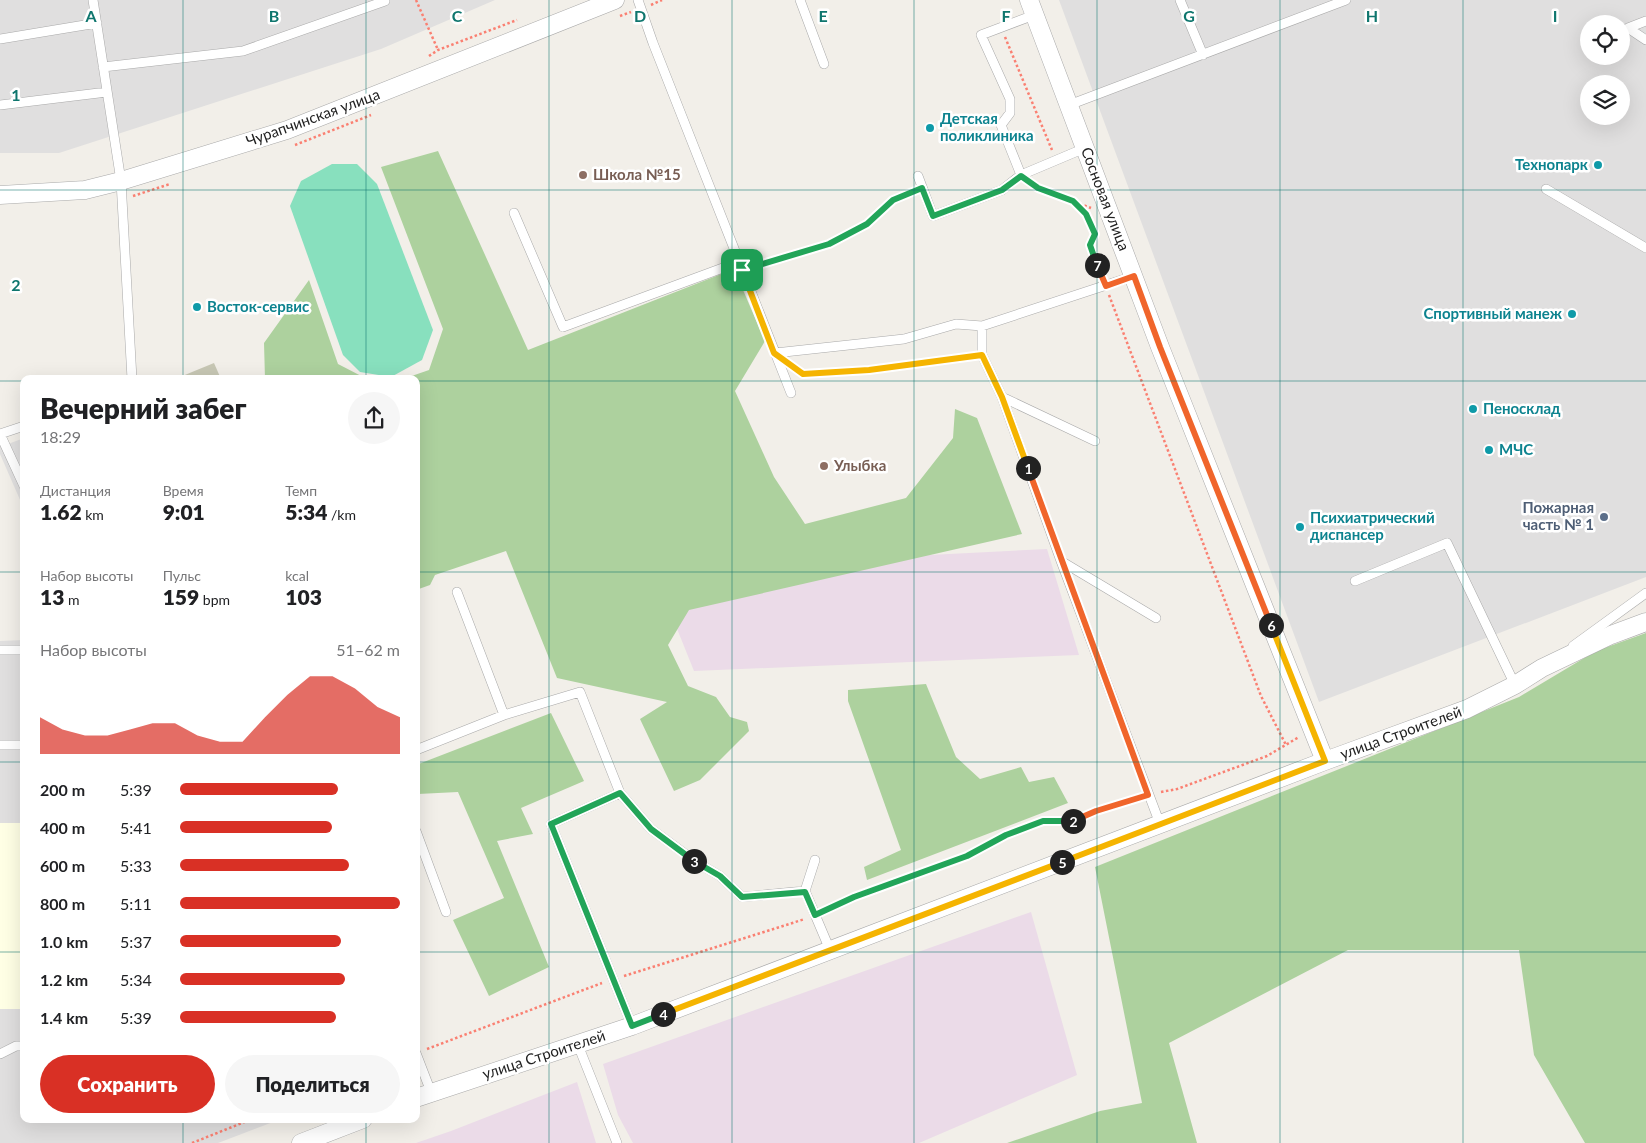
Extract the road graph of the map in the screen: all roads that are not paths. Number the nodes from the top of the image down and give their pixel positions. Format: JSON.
{"nodes":[{"id":1,"x":93,"y":0,"type":"edge"},
{"id":2,"x":615,"y":0,"type":"edge"},
{"id":3,"x":638,"y":0,"type":"edge"},
{"id":4,"x":800,"y":0,"type":"edge"},
{"id":5,"x":1180,"y":0,"type":"edge"},
{"id":6,"x":1346,"y":0,"type":"edge"},
{"id":7,"x":384,"y":1,"type":"dead end"},
{"id":8,"x":594,"y":4,"type":"edge"},
{"id":9,"x":1031,"y":7,"type":"edge"},
{"id":10,"x":1646,"y":21,"type":"edge"},
{"id":11,"x":97,"y":23,"type":"junction"},
{"id":12,"x":0,"y":39,"type":"edge"},
{"id":13,"x":1646,"y":40,"type":"edge"},
{"id":14,"x":1203,"y":54,"type":"junction"},
{"id":15,"x":824,"y":64,"type":"dead end"},
{"id":16,"x":104,"y":67,"type":"junction"},
{"id":17,"x":107,"y":92,"type":"junction"},
{"id":18,"x":0,"y":105,"type":"edge"},
{"id":19,"x":1069,"y":106,"type":"junction"},
{"id":20,"x":1085,"y":148,"type":"junction"},
{"id":21,"x":918,"y":176,"type":"dead end"},
{"id":22,"x":1021,"y":176,"type":"junction"},
{"id":23,"x":121,"y":181,"type":"junction"},
{"id":24,"x":1546,"y":189,"type":"dead end"},
{"id":25,"x":0,"y":196,"type":"edge"},
{"id":26,"x":514,"y":213,"type":"dead end"},
{"id":27,"x":1646,"y":248,"type":"edge"},
{"id":28,"x":740,"y":266,"type":"junction"},
{"id":29,"x":1134,"y":276,"type":"junction"},
{"id":30,"x":982,"y":326,"type":"junction"},
{"id":31,"x":774,"y":353,"type":"junction"},
{"id":32,"x":132,"y":375,"type":"edge"},
{"id":33,"x":791,"y":393,"type":"dead end"},
{"id":34,"x":1002,"y":397,"type":"junction"},
{"id":35,"x":20,"y":427,"type":"edge"},
{"id":36,"x":0,"y":434,"type":"edge"},
{"id":37,"x":1095,"y":441,"type":"dead end"},
{"id":38,"x":20,"y":477,"type":"edge"},
{"id":39,"x":1061,"y":561,"type":"junction"},
{"id":40,"x":1355,"y":581,"type":"dead end"},
{"id":41,"x":457,"y":592,"type":"dead end"},
{"id":42,"x":1646,"y":593,"type":"edge"},
{"id":43,"x":1156,"y":618,"type":"dead end"},
{"id":44,"x":1646,"y":622,"type":"edge"},
{"id":45,"x":0,"y":650,"type":"edge"},
{"id":46,"x":20,"y":650,"type":"edge"},
{"id":47,"x":1542,"y":668,"type":"junction"},
{"id":48,"x":1515,"y":685,"type":"junction"},
{"id":49,"x":504,"y":715,"type":"junction"},
{"id":50,"x":0,"y":745,"type":"edge"},
{"id":51,"x":20,"y":745,"type":"edge"},
{"id":52,"x":420,"y":748,"type":"edge"},
{"id":53,"x":1325,"y":761,"type":"junction"},
{"id":54,"x":620,"y":793,"type":"junction"},
{"id":55,"x":1160,"y":824,"type":"junction"},
{"id":56,"x":420,"y":841,"type":"edge"},
{"id":57,"x":815,"y":860,"type":"dead end"},
{"id":58,"x":805,"y":892,"type":"junction"},
{"id":59,"x":446,"y":912,"type":"dead end"},
{"id":60,"x":830,"y":950,"type":"junction"},
{"id":61,"x":632,"y":1026,"type":"junction"},
{"id":62,"x":578,"y":1045,"type":"junction"},
{"id":63,"x":20,"y":1046,"type":"edge"},
{"id":64,"x":0,"y":1054,"type":"edge"},
{"id":65,"x":420,"y":1074,"type":"edge"},
{"id":66,"x":424,"y":1095,"type":"edge"},
{"id":67,"x":352,"y":1123,"type":"edge"},
{"id":68,"x":300,"y":1143,"type":"edge"},
{"id":69,"x":617,"y":1143,"type":"edge"}],
"edges":[{"from":1,"to":11,"type":"lane"},
{"from":2,"to":8,"type":"street","name":"Чурапчинская улица"},
{"from":3,"to":28,"type":"lane"},
{"from":4,"to":15,"type":"lane"},
{"from":5,"to":14,"type":"lane"},
{"from":6,"to":14,"type":"lane"},
{"from":7,"to":16,"type":"lane"},
{"from":8,"to":23,"type":"street","name":"Чурапчинская улица"},
{"from":9,"to":19,"type":"street","name":"Сосновая улица"},
{"from":9,"to":22,"type":"lane"},
{"from":10,"to":13,"type":"lane"},
{"from":11,"to":12,"type":"lane"},
{"from":11,"to":16,"type":"lane"},
{"from":14,"to":19,"type":"lane"},
{"from":16,"to":17,"type":"lane"},
{"from":17,"to":18,"type":"lane"},
{"from":17,"to":23,"type":"lane"},
{"from":19,"to":20,"type":"street","name":"Сосновая улица"},
{"from":20,"to":22,"type":"lane"},
{"from":20,"to":29,"type":"street","name":"Сосновая улица"},
{"from":21,"to":22,"type":"lane"},
{"from":23,"to":25,"type":"street","name":"Чурапчинская улица"},
{"from":23,"to":32,"type":"lane"},
{"from":24,"to":27,"type":"lane"},
{"from":26,"to":28,"type":"lane"},
{"from":28,"to":31,"type":"lane"},
{"from":29,"to":30,"type":"lane"},
{"from":29,"to":53,"type":"street","name":"Сосновая улица"},
{"from":30,"to":31,"type":"lane"},
{"from":30,"to":34,"type":"lane"},
{"from":31,"to":33,"type":"lane"},
{"from":34,"to":37,"type":"lane"},
{"from":34,"to":39,"type":"lane"},
{"from":35,"to":36,"type":"lane"},
{"from":36,"to":38,"type":"lane"},
{"from":39,"to":43,"type":"lane"},
{"from":39,"to":55,"type":"lane"},
{"from":40,"to":48,"type":"lane"},
{"from":41,"to":49,"type":"lane"},
{"from":42,"to":47,"type":"lane"},
{"from":44,"to":47,"type":"street","name":"улица Строителей"},
{"from":45,"to":46,"type":"lane"},
{"from":47,"to":48,"type":"street","name":"улица Строителей"},
{"from":48,"to":53,"type":"street","name":"улица Строителей"},
{"from":49,"to":52,"type":"lane"},
{"from":49,"to":54,"type":"lane"},
{"from":50,"to":51,"type":"lane"},
{"from":53,"to":55,"type":"street","name":"улица Строителей"},
{"from":54,"to":58,"type":"lane"},
{"from":54,"to":61,"type":"lane"},
{"from":55,"to":60,"type":"street","name":"улица Строителей"},
{"from":56,"to":59,"type":"lane"},
{"from":57,"to":58,"type":"lane"},
{"from":58,"to":60,"type":"lane"},
{"from":60,"to":61,"type":"street","name":"улица Строителей"},
{"from":61,"to":62,"type":"street","name":"улица Строителей"},
{"from":62,"to":66,"type":"street","name":"улица Строителей"},
{"from":62,"to":69,"type":"lane"},
{"from":63,"to":64,"type":"lane"},
{"from":65,"to":66,"type":"lane"},
{"from":67,"to":68,"type":"street"}]}
